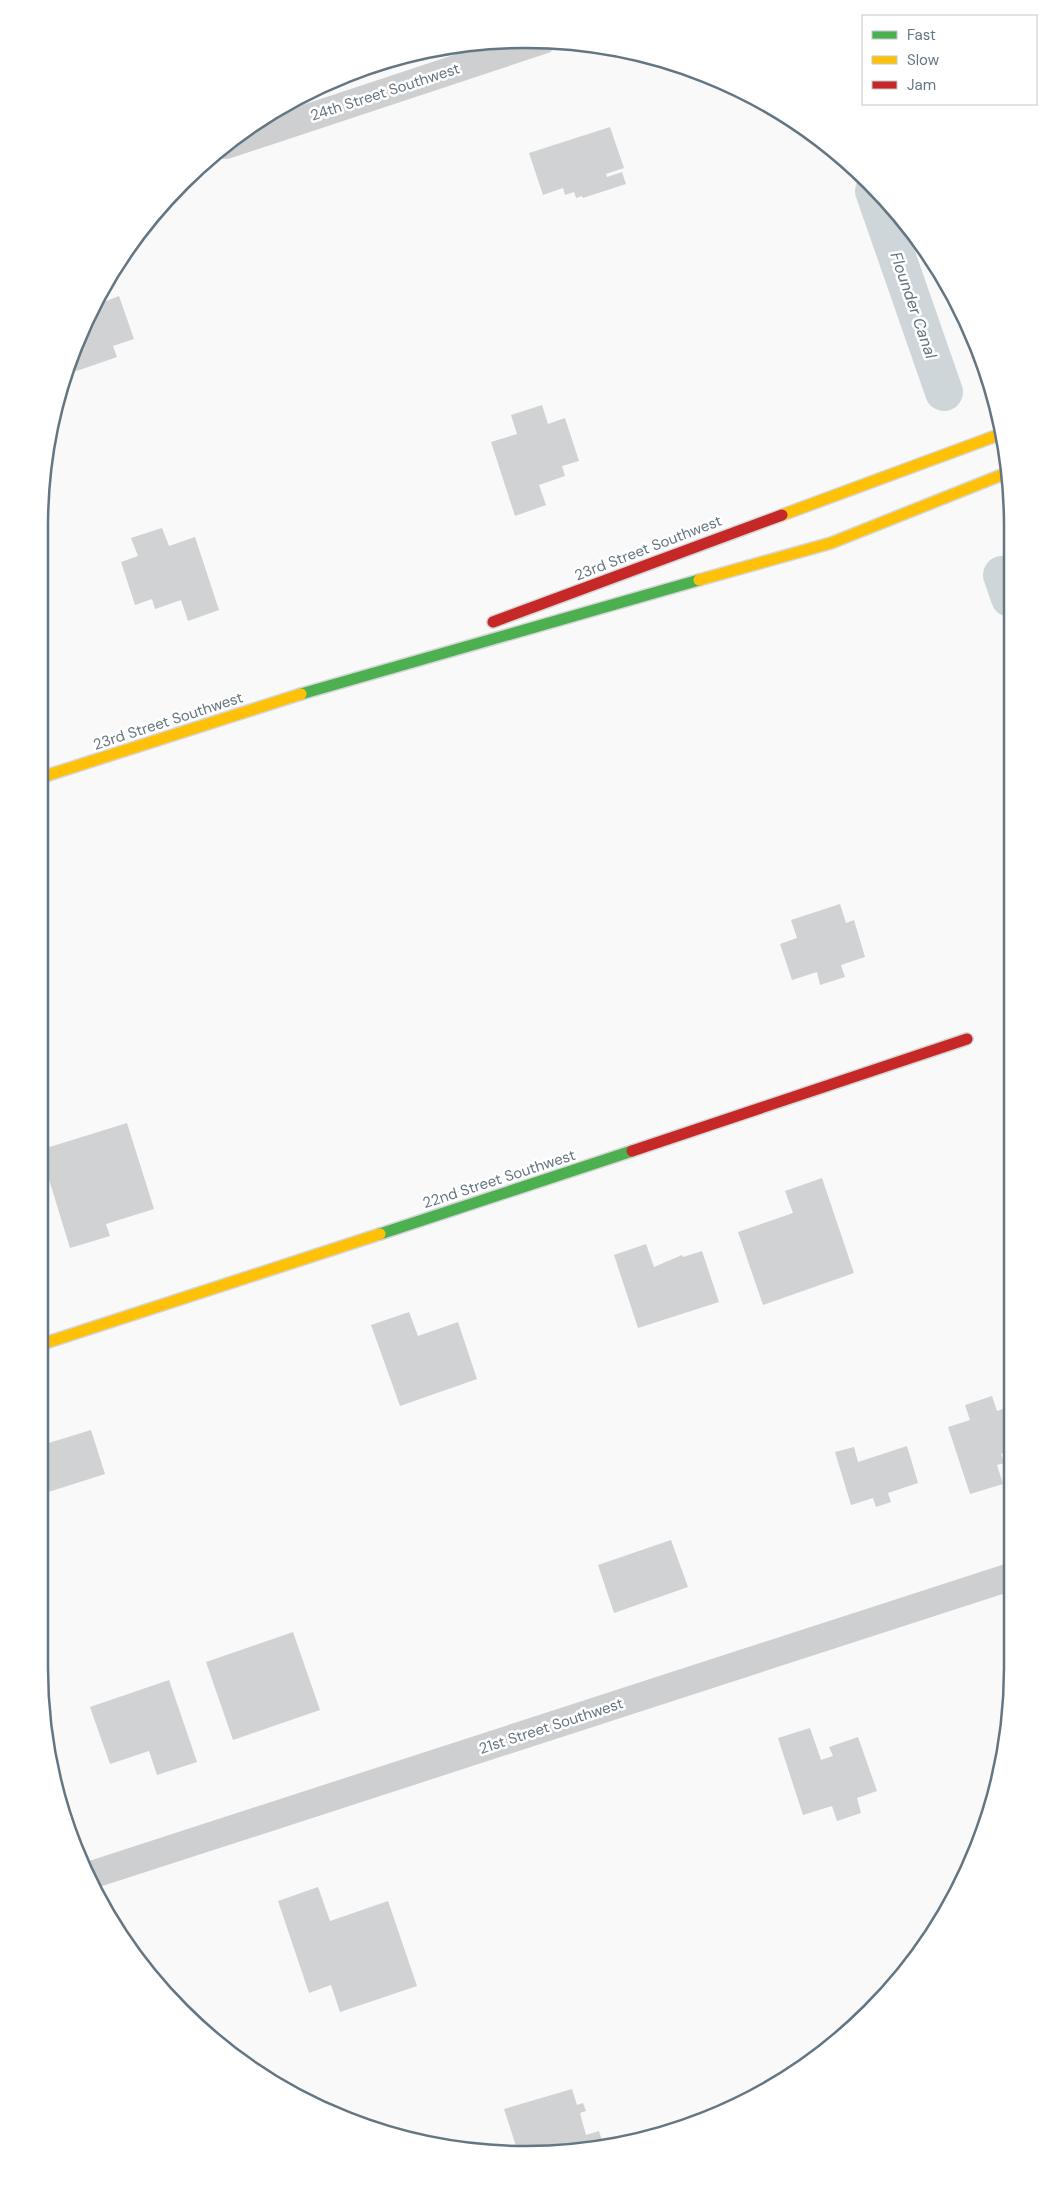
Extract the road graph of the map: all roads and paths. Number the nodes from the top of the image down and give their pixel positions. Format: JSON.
{"nodes":[{"id":1,"x":518,"y":48,"type":"edge"},
{"id":2,"x":245,"y":139,"type":"edge"},
{"id":3,"x":995,"y":436,"type":"edge"},
{"id":4,"x":1001,"y":475,"type":"edge"},
{"id":5,"x":482,"y":626,"type":"dead end"},
{"id":6,"x":445,"y":640,"type":"dead end"},
{"id":7,"x":306,"y":692,"type":"junction"},
{"id":8,"x":48,"y":775,"type":"edge"},
{"id":9,"x":967,"y":1039,"type":"dead end"},
{"id":10,"x":48,"y":1342,"type":"edge"},
{"id":11,"x":1004,"y":1579,"type":"edge"},
{"id":12,"x":95,"y":1874,"type":"edge"}],
"edges":[{"from":1,"to":2,"type":"street","name":"24th Street Southwest"},
{"from":3,"to":5,"type":"street","name":"23rd Street Southwest"},
{"from":4,"to":7,"type":"street","name":"23rd Street Southwest"},
{"from":6,"to":7,"type":"street","name":"23rd Street Southwest"},
{"from":7,"to":8,"type":"street","name":"23rd Street Southwest"},
{"from":9,"to":10,"type":"street","name":"22nd Street Southwest"},
{"from":11,"to":12,"type":"street","name":"21st Street Southwest"}]}
